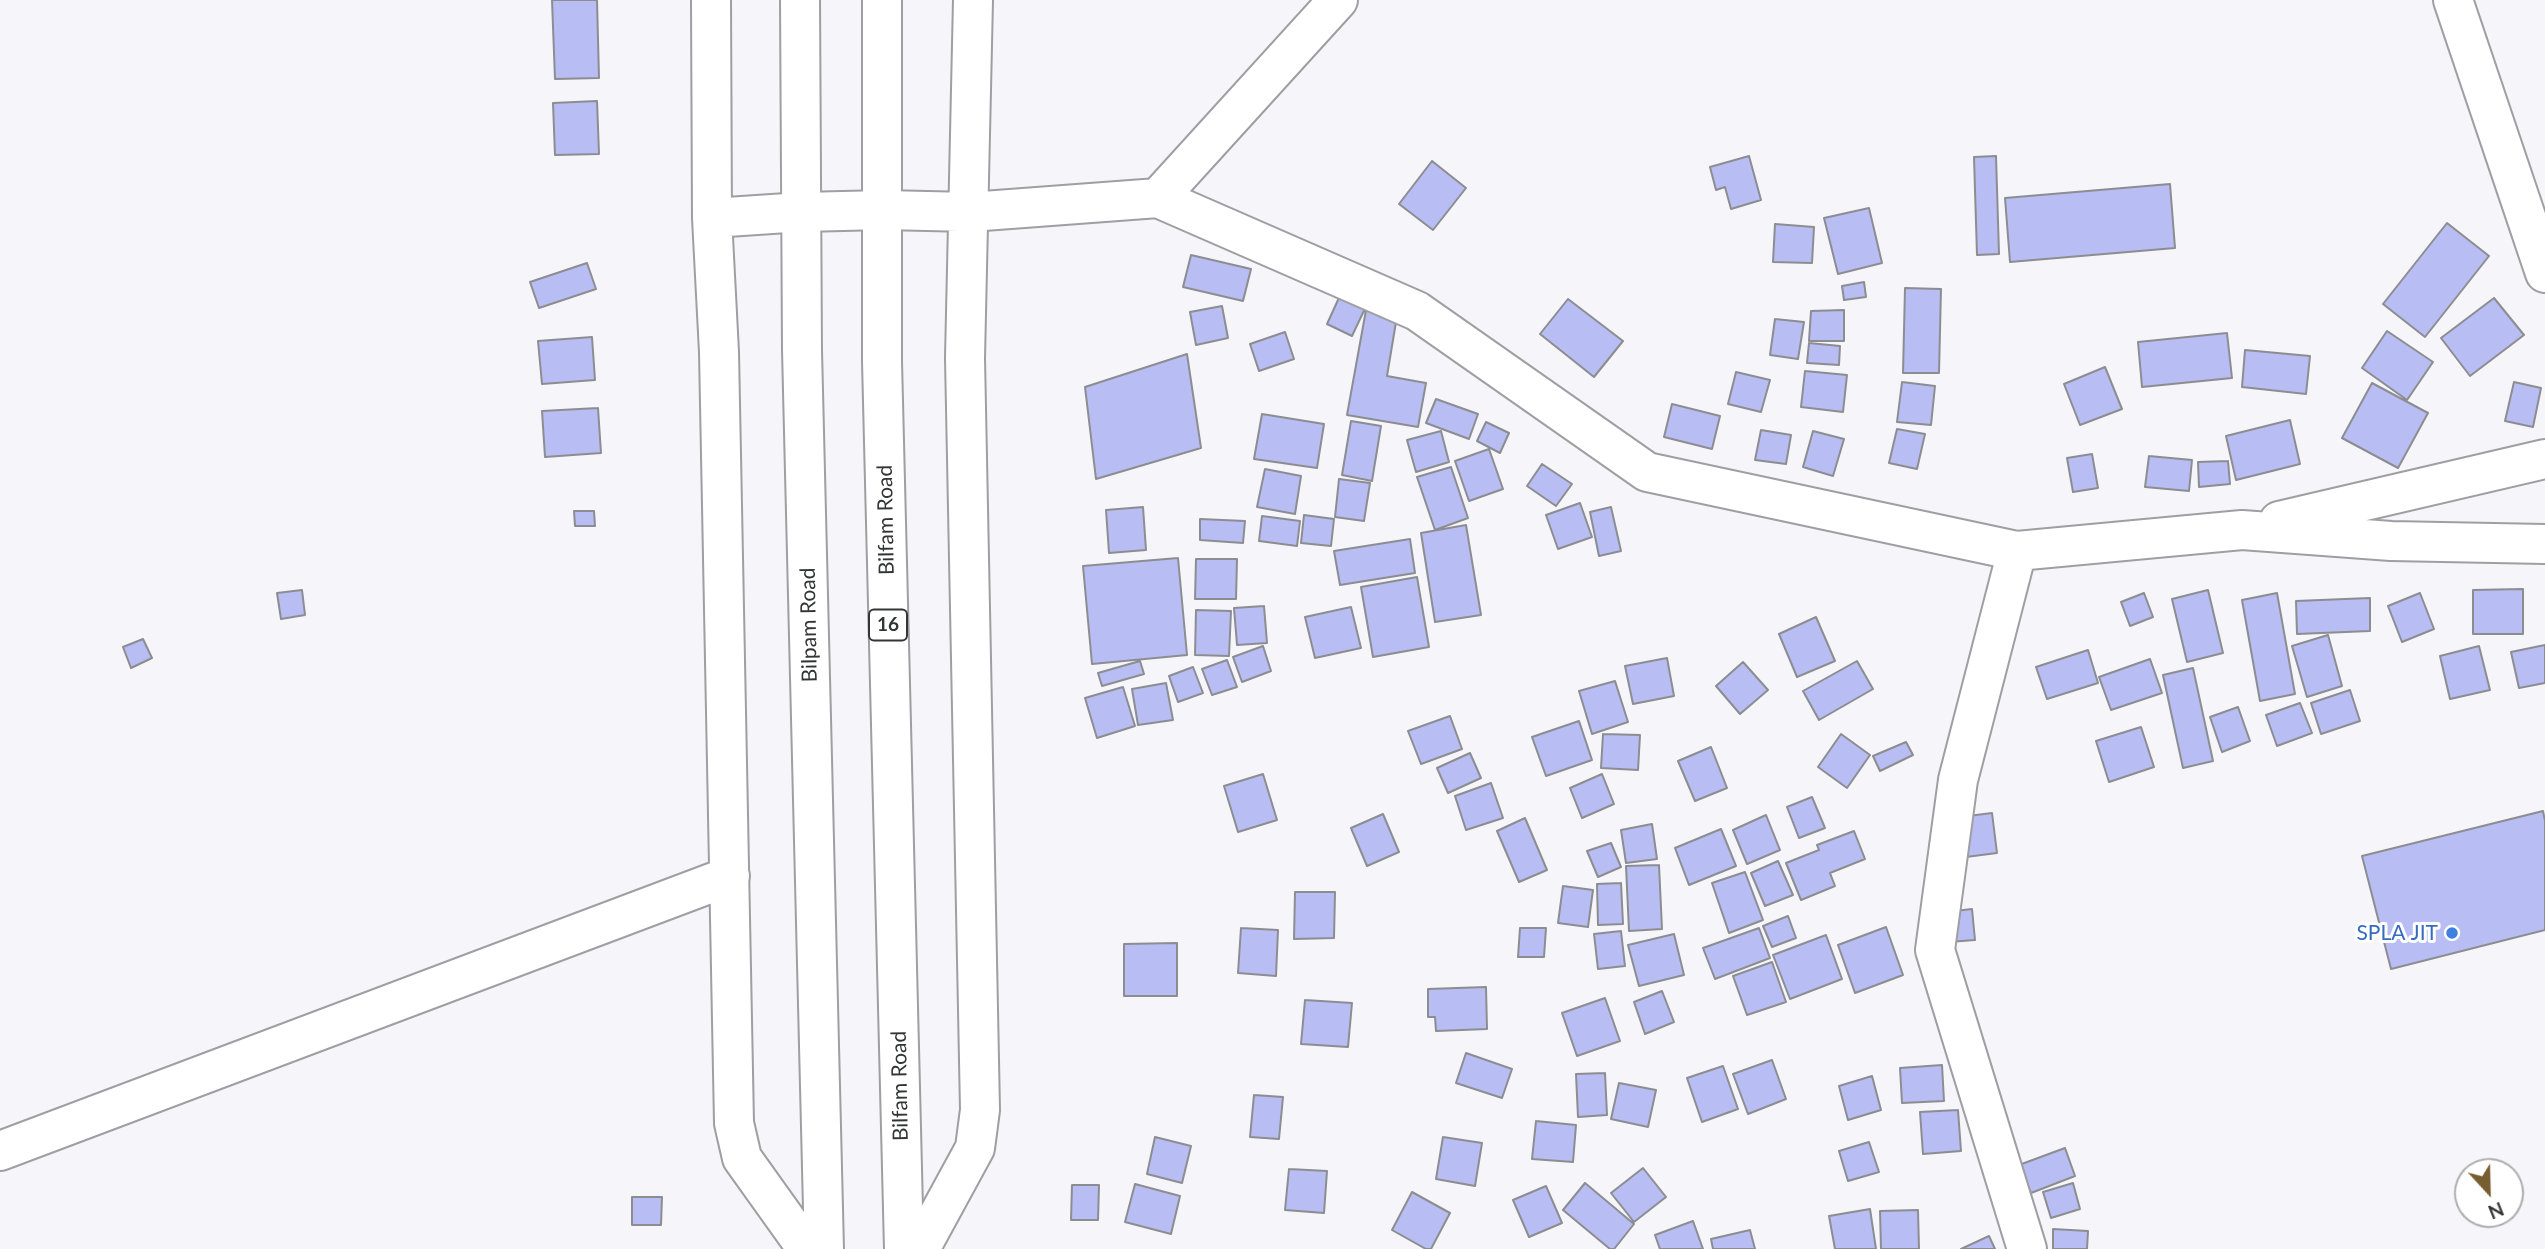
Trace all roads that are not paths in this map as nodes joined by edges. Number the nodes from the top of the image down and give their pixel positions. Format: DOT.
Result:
graph roads {
  1 [pos="711,0"];
  2 [pos="800,0"];
  3 [pos="882,0"];
  4 [pos="973,0"];
  5 [pos="1338,0"];
  6 [pos="2453,0"];
  7 [pos="1158,198"];
  8 [pos="884,210"];
  9 [pos="802,212"];
  10 [pos="970,212"];
  11 [pos="712,218"];
  12 [pos="2545,273"];
  13 [pos="2545,459"];
  14 [pos="2242,530"];
  15 [pos="2545,544"];
  16 [pos="2017,551"];
  17 [pos="730,876"];
  18 [pos="0,1151"];
  19 [pos="807,1249"];
  20 [pos="824,1249"];
  21 [pos="904,1249"];
  22 [pos="920,1249"];
  23 [pos="2027,1249"];
  1 -- 11 [label="street"];
  2 -- 9 [label="street, Bilpam Road"];
  3 -- 8 [label="street, Bilfam Road / 16"];
  4 -- 10 [label="street"];
  5 -- 7 [label="street"];
  6 -- 12 [label="street"];
  7 -- 10 [label="street"];
  7 -- 16 [label="street"];
  8 -- 9 [label="street"];
  8 -- 10 [label="street"];
  8 -- 21 [label="street, Bilfam Road / 16"];
  9 -- 11 [label="street"];
  9 -- 20 [label="street, Bilpam Road"];
  10 -- 22 [label="street"];
  11 -- 17 [label="street"];
  13 -- 14 [label="street"];
  14 -- 15 [label="street"];
  14 -- 16 [label="street"];
  16 -- 23 [label="street"];
  17 -- 18 [label="street"];
  17 -- 19 [label="street"];
}
